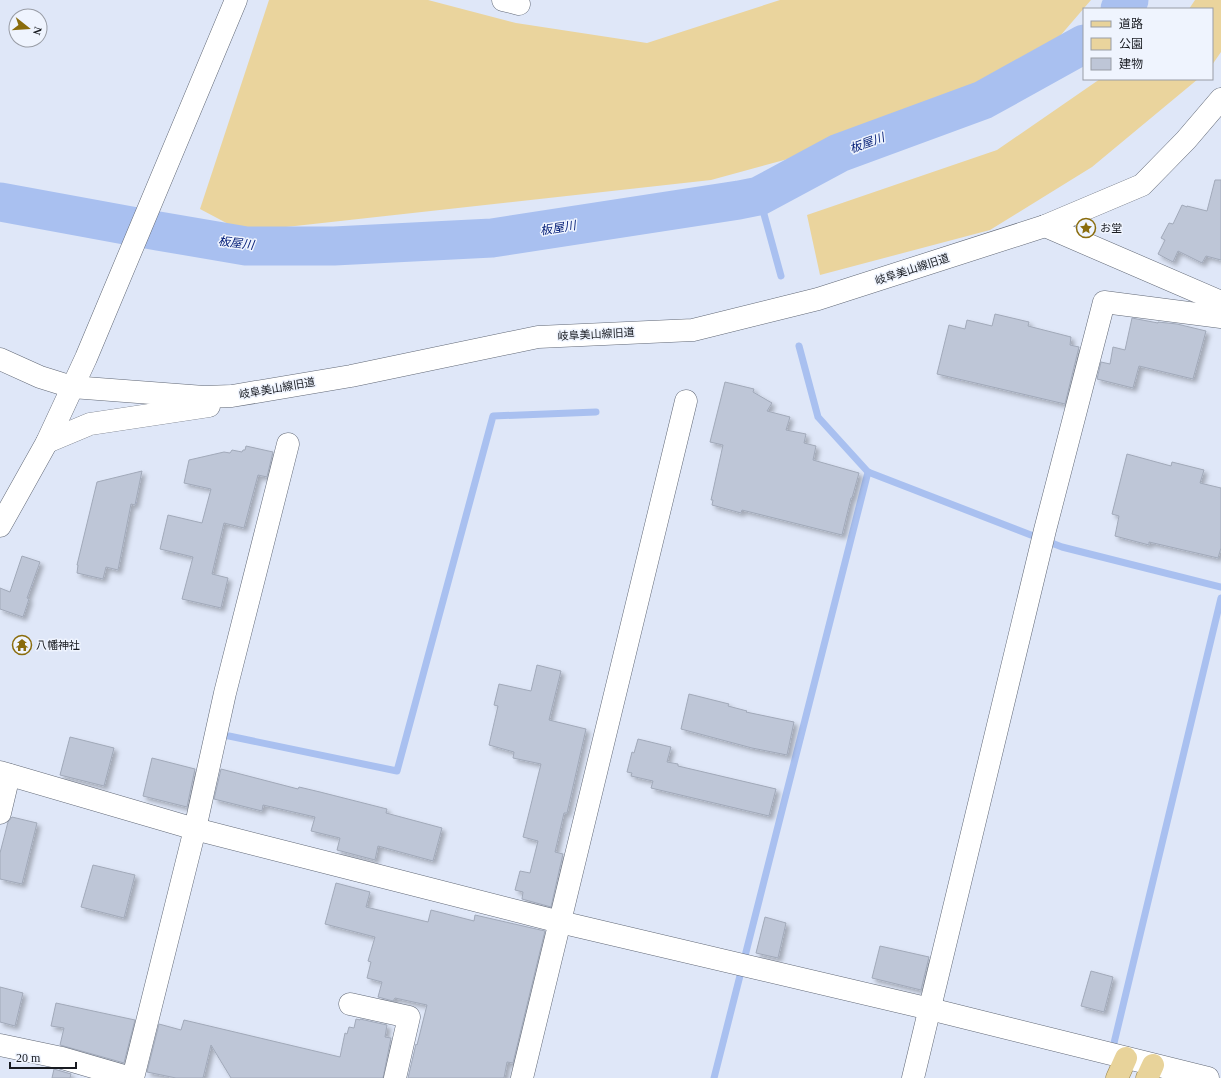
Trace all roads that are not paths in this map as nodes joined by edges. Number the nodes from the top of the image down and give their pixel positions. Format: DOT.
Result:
graph roads {
  1 [pos="236,0"];
  2 [pos="1221,99"];
  3 [pos="1045,226"];
  4 [pos="1221,302"];
  5 [pos="1221,317"];
  6 [pos="0,359"];
  7 [pos="72,387"];
  8 [pos="232,396"];
  9 [pos="686,401"];
  10 [pos="47,442"];
  11 [pos="288,444"];
  12 [pos="0,526"];
  13 [pos="5,773"];
  14 [pos="0,813"];
  15 [pos="195,829"];
  16 [pos="560,922"];
  17 [pos="350,1004"];
  18 [pos="930,1009"];
  19 [pos="0,1045"];
  20 [pos="1126,1058"];
  21 [pos="1150,1072"];
  22 [pos="132,1078"];
  23 [pos="395,1078"];
  24 [pos="522,1078"];
  25 [pos="913,1078"];
  26 [pos="1117,1078"];
  27 [pos="1208,1078"];
  1 -- 7 [label="street"];
  2 -- 3 [label="street, 岐阜美山線旧道"];
  3 -- 4 [label="street"];
  3 -- 8 [label="street, 岐阜美山線旧道"];
  5 -- 18 [label="street"];
  6 -- 7 [label="street, 岐阜美山線旧道"];
  7 -- 8 [label="street, 岐阜美山線旧道"];
  7 -- 10 [label="street"];
  8 -- 10 [label="street"];
  9 -- 16 [label="street"];
  10 -- 12 [label="street"];
  11 -- 15 [label="street"];
  13 -- 14 [label="street"];
  13 -- 15 [label="street"];
  15 -- 16 [label="street"];
  15 -- 22 [label="street"];
  16 -- 18 [label="street"];
  16 -- 24 [label="street"];
  17 -- 23 [label="street"];
  18 -- 20 [label="street"];
  18 -- 25 [label="street"];
  19 -- 22 [label="street"];
  20 -- 21 [label="street"];
  20 -- 26 [label="main road"];
  21 -- 27 [label="street"];
}
